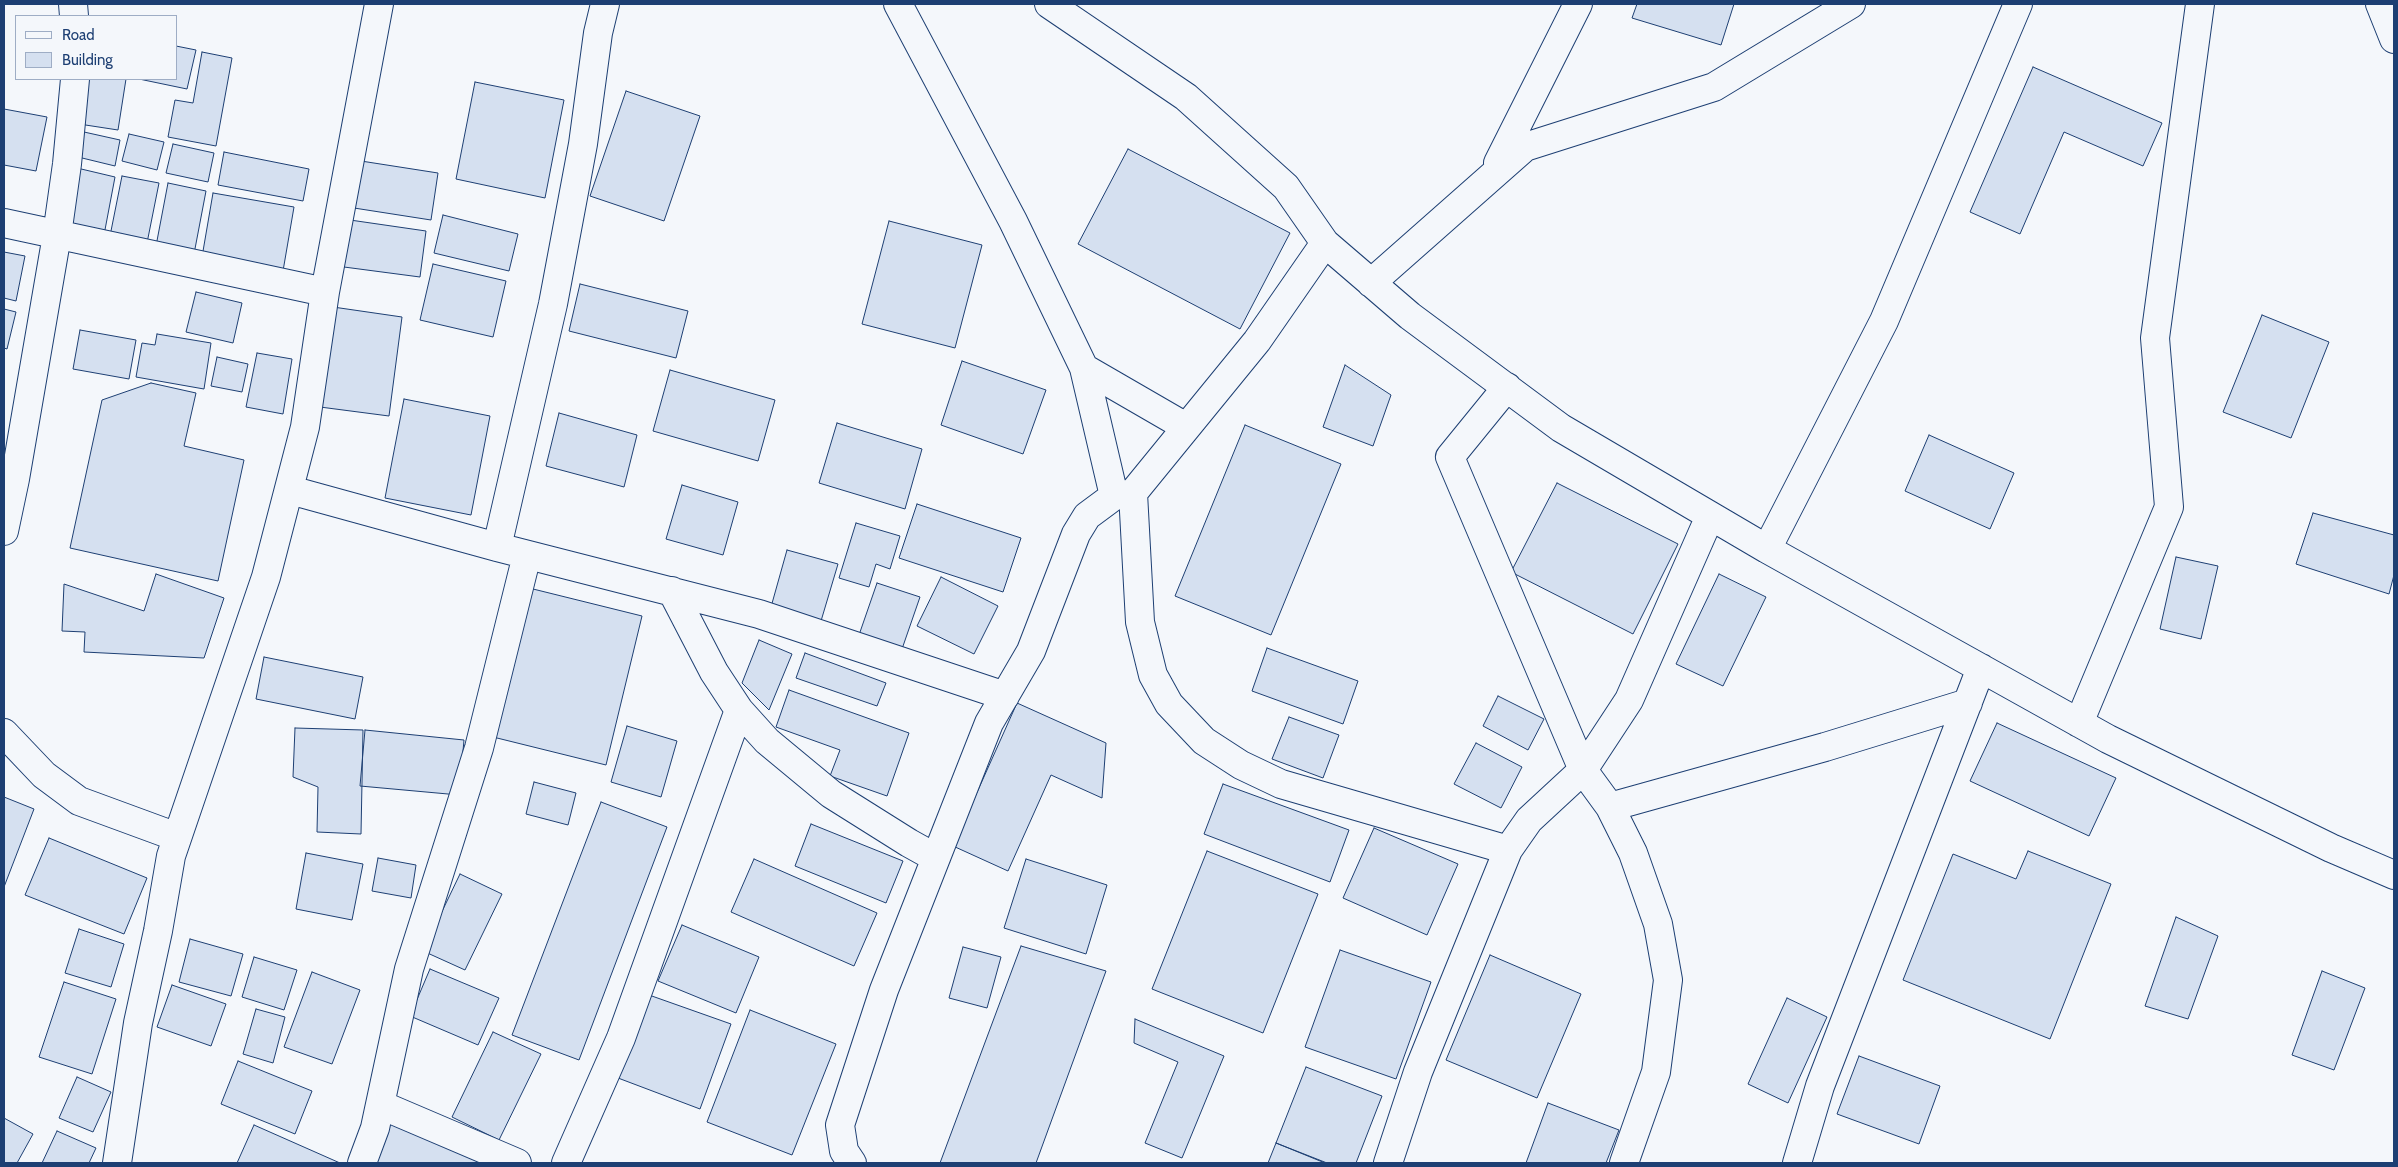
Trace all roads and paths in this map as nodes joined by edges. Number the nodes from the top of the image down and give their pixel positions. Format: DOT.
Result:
graph roads {
  1 [pos="379,4"];
  2 [pos="605,4"];
  3 [pos="898,4"];
  4 [pos="1049,4"];
  5 [pos="1578,4"];
  6 [pos="1851,4"];
  7 [pos="2018,4"];
  8 [pos="2200,4"];
  9 [pos="2380,4"];
  10 [pos="2394,40"];
  11 [pos="75,80"];
  12 [pos="1491,176"];
  13 [pos="4,223"];
  14 [pos="57,235"];
  15 [pos="1325,243"];
  16 [pos="1371,283"];
  17 [pos="325,292"];
  18 [pos="1084,368"];
  19 [pos="1507,388"];
  20 [pos="1186,427"];
  21 [pos="12,448"];
  22 [pos="290,490"];
  23 [pos="1124,495"];
  24 [pos="1710,516"];
  25 [pos="4,531"];
  26 [pos="497,547"];
  27 [pos="1767,549"];
  28 [pos="528,554"];
  29 [pos="672,591"];
  30 [pos="1981,668"];
  31 [pos="1005,696"];
  32 [pos="1968,703"];
  33 [pos="739,710"];
  34 [pos="2079,723"];
  35 [pos="4,733"];
  36 [pos="1583,770"];
  37 [pos="1610,807"];
  38 [pos="177,837"];
  39 [pos="1508,850"];
  40 [pos="936,858"];
  41 [pos="2394,875"];
  42 [pos="380,1105"];
  43 [pos="117,1163"];
  44 [pos="362,1163"];
  45 [pos="517,1163"];
  46 [pos="566,1163"];
  47 [pos="852,1163"];
  48 [pos="1388,1163"];
  49 [pos="1624,1163"];
  50 [pos="1797,1163"];
  1 -- 17 [label="street"];
  2 -- 26 [label="street"];
  3 -- 18 [label="street"];
  4 -- 15 [label="street"];
  5 -- 12 [label="street"];
  6 -- 12 [label="street"];
  7 -- 27 [label="street"];
  8 -- 34 [label="street"];
  9 -- 10 [label="street"];
  11 -- 14 [label="street"];
  12 -- 16 [label="street"];
  13 -- 14 [label="street"];
  14 -- 17 [label="street"];
  14 -- 21 [label="street"];
  15 -- 16 [label="street"];
  15 -- 20 [label="street"];
  16 -- 19 [label="street"];
  17 -- 22 [label="street"];
  18 -- 20 [label="street"];
  18 -- 23 [label="street"];
  19 -- 24 [label="street"];
  19 -- 36 [label="street"];
  20 -- 23 [label="street"];
  21 -- 25 [label="street"];
  22 -- 26 [label="street"];
  22 -- 38 [label="street"];
  23 -- 31 [label="street"];
  23 -- 39 [label="street"];
  24 -- 27 [label="street"];
  24 -- 36 [label="street"];
  26 -- 28 [label="street"];
  27 -- 30 [label="street"];
  28 -- 29 [label="street"];
  28 -- 42 [label="street"];
  29 -- 31 [label="street"];
  29 -- 33 [label="street"];
  30 -- 32 [label="street"];
  30 -- 34 [label="street"];
  31 -- 40 [label="street"];
  32 -- 37 [label="street"];
  32 -- 50 [label="street"];
  33 -- 40 [label="street"];
  33 -- 46 [label="street"];
  34 -- 41 [label="street"];
  35 -- 38 [label="street"];
  36 -- 37 [label="street"];
  36 -- 39 [label="street"];
  37 -- 49 [label="street"];
  38 -- 43 [label="street"];
  39 -- 48 [label="street"];
  40 -- 47 [label="street"];
  42 -- 44 [label="street"];
  42 -- 45 [label="street"];
}
